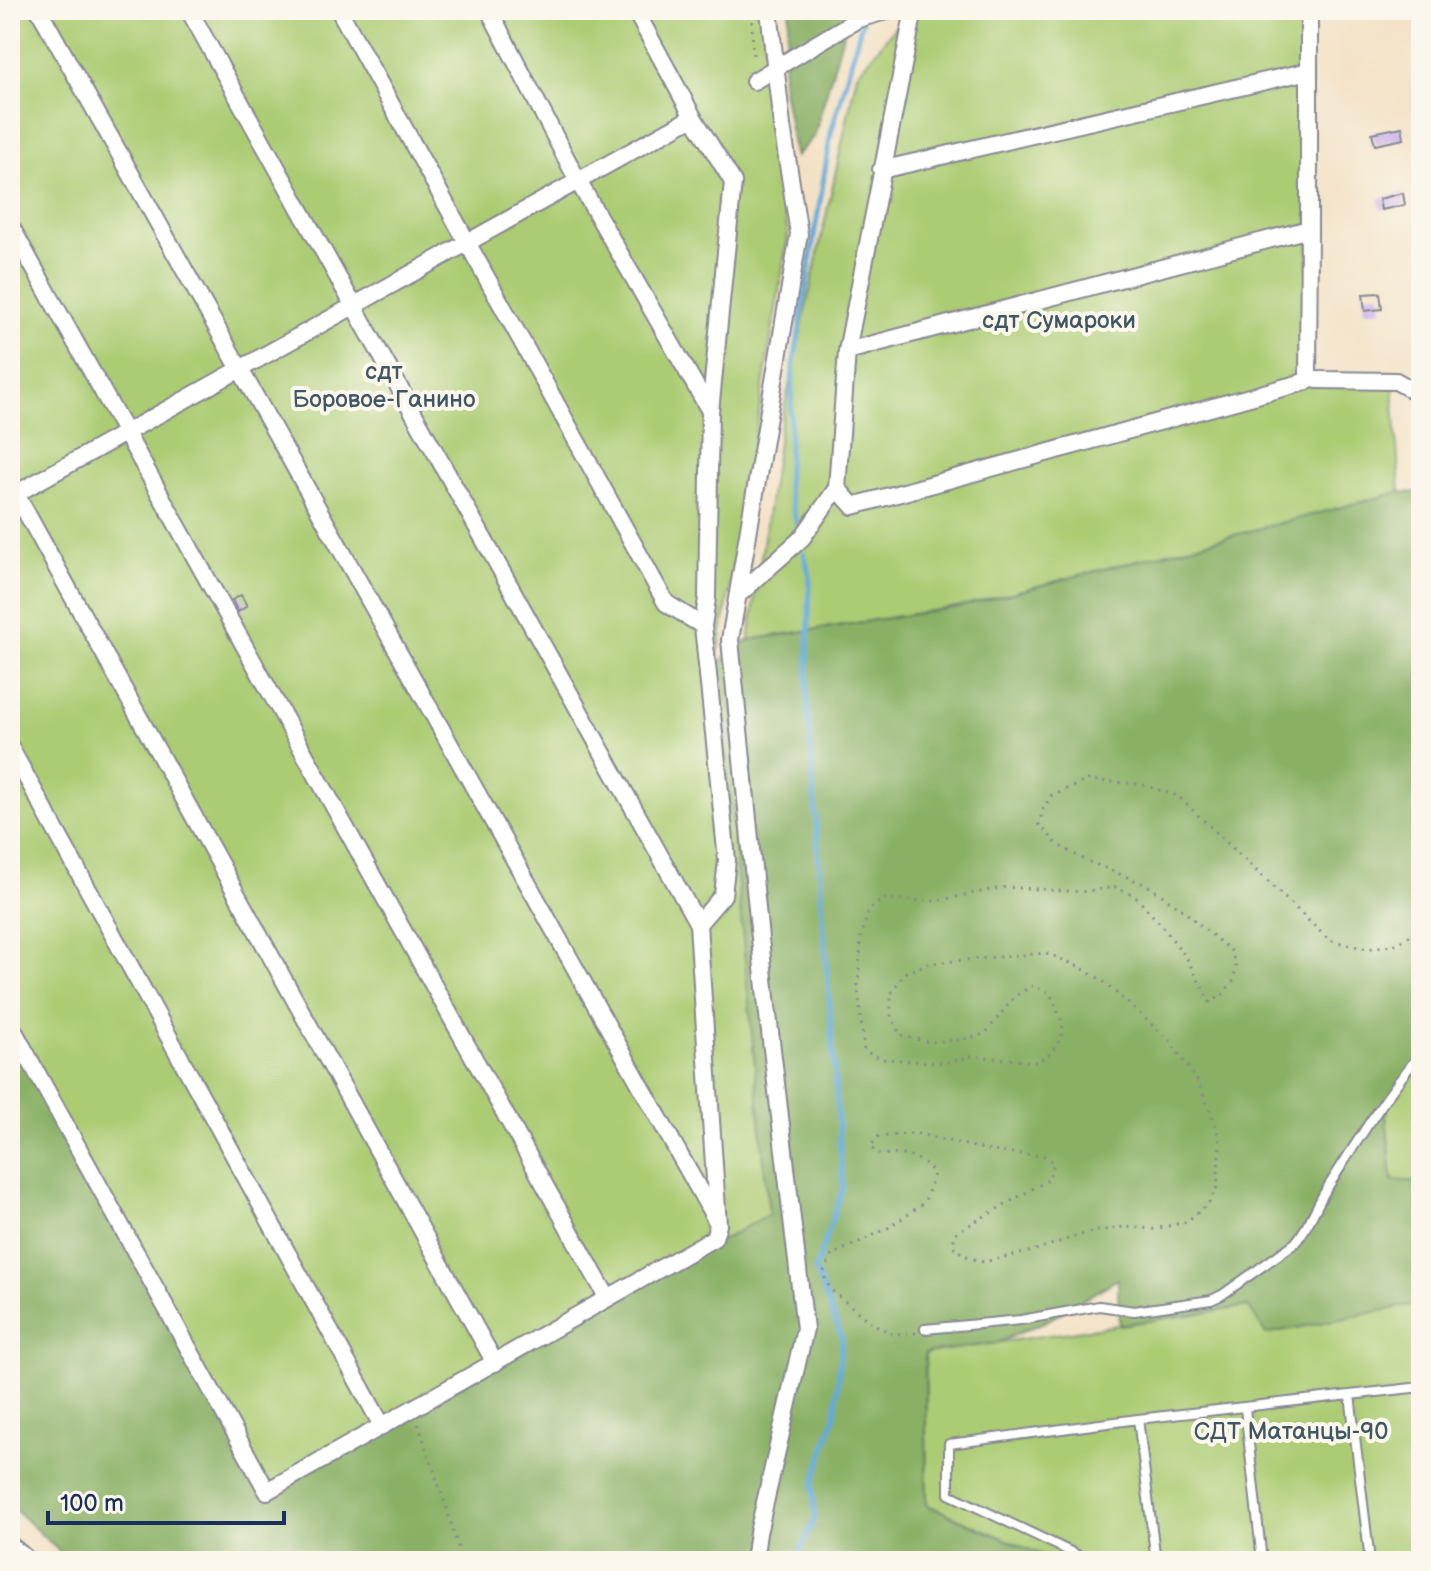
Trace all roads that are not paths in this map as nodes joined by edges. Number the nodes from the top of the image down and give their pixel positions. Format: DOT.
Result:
graph roads {
  1 [pos="39,10"];
  2 [pos="189,10"];
  3 [pos="339,10"];
  4 [pos="489,10"];
  5 [pos="635,10"];
  6 [pos="769,10"];
  7 [pos="889,10"];
  8 [pos="914,10"];
  9 [pos="1309,10"];
  10 [pos="775,68"];
  11 [pos="1309,71"];
  12 [pos="754,81"];
  13 [pos="693,117"];
  14 [pos="881,170"];
  15 [pos="578,181"];
  16 [pos="10,225"];
  17 [pos="1309,229"];
  18 [pos="466,243"];
  19 [pos="352,307"];
  20 [pos="847,351"];
  21 [pos="239,369"];
  22 [pos="1317,380"];
  23 [pos="1421,388"];
  24 [pos="1421,395"];
  25 [pos="710,412"];
  26 [pos="126,432"];
  27 [pos="837,488"];
  28 [pos="12,491"];
  29 [pos="738,595"];
  30 [pos="703,626"];
  31 [pos="10,747"];
  32 [pos="698,924"];
  33 [pos="10,1024"];
  34 [pos="1421,1053"];
  35 [pos="718,1225"];
  36 [pos="607,1297"];
  37 [pos="925,1329"];
  38 [pos="495,1363"];
  39 [pos="1421,1387"];
  40 [pos="1350,1395"];
  41 [pos="1245,1408"];
  42 [pos="1138,1419"];
  43 [pos="381,1424"];
  44 [pos="10,1545"];
  45 [pos="29,1561"];
  46 [pos="754,1561"];
  47 [pos="1090,1561"];
  48 [pos="1156,1561"];
  49 [pos="1262,1561"];
  50 [pos="1370,1561"];
  1 -- 21 [label="street"];
  2 -- 19 [label="street"];
  3 -- 18 [label="street"];
  4 -- 15 [label="street"];
  5 -- 13 [label="street"];
  6 -- 10 [label="street"];
  7 -- 10 [label="street"];
  8 -- 14 [label="street"];
  9 -- 11 [label="street"];
  10 -- 12 [label="street"];
  10 -- 29 [label="street"];
  11 -- 14 [label="street"];
  11 -- 17 [label="street"];
  13 -- 15 [label="street"];
  13 -- 25 [label="street"];
  14 -- 20 [label="street"];
  15 -- 18 [label="street"];
  15 -- 25 [label="street"];
  16 -- 26 [label="street"];
  17 -- 20 [label="street"];
  17 -- 27 [label="street"];
  18 -- 19 [label="street"];
  18 -- 30 [label="street"];
  19 -- 21 [label="street"];
  19 -- 32 [label="street"];
  20 -- 27 [label="street"];
  21 -- 26 [label="street"];
  21 -- 35 [label="street"];
  22 -- 24 [label="street"];
  23 -- 24 [label="street"];
  25 -- 30 [label="street"];
  26 -- 28 [label="street"];
  26 -- 36 [label="street"];
  27 -- 29 [label="street"];
  28 -- 38 [label="street"];
  29 -- 46 [label="street"];
  30 -- 32 [label="street"];
  31 -- 43 [label="street"];
  32 -- 35 [label="street"];
  33 -- 43 [label="street"];
  34 -- 37 [label="lane"];
  35 -- 36 [label="street"];
  36 -- 38 [label="street"];
  38 -- 43 [label="street"];
  39 -- 40 [label="lane"];
  40 -- 41 [label="lane"];
  40 -- 50 [label="lane"];
  41 -- 42 [label="lane"];
  41 -- 49 [label="lane"];
  42 -- 47 [label="lane"];
  42 -- 48 [label="lane"];
  44 -- 45 [label="street"];
}
